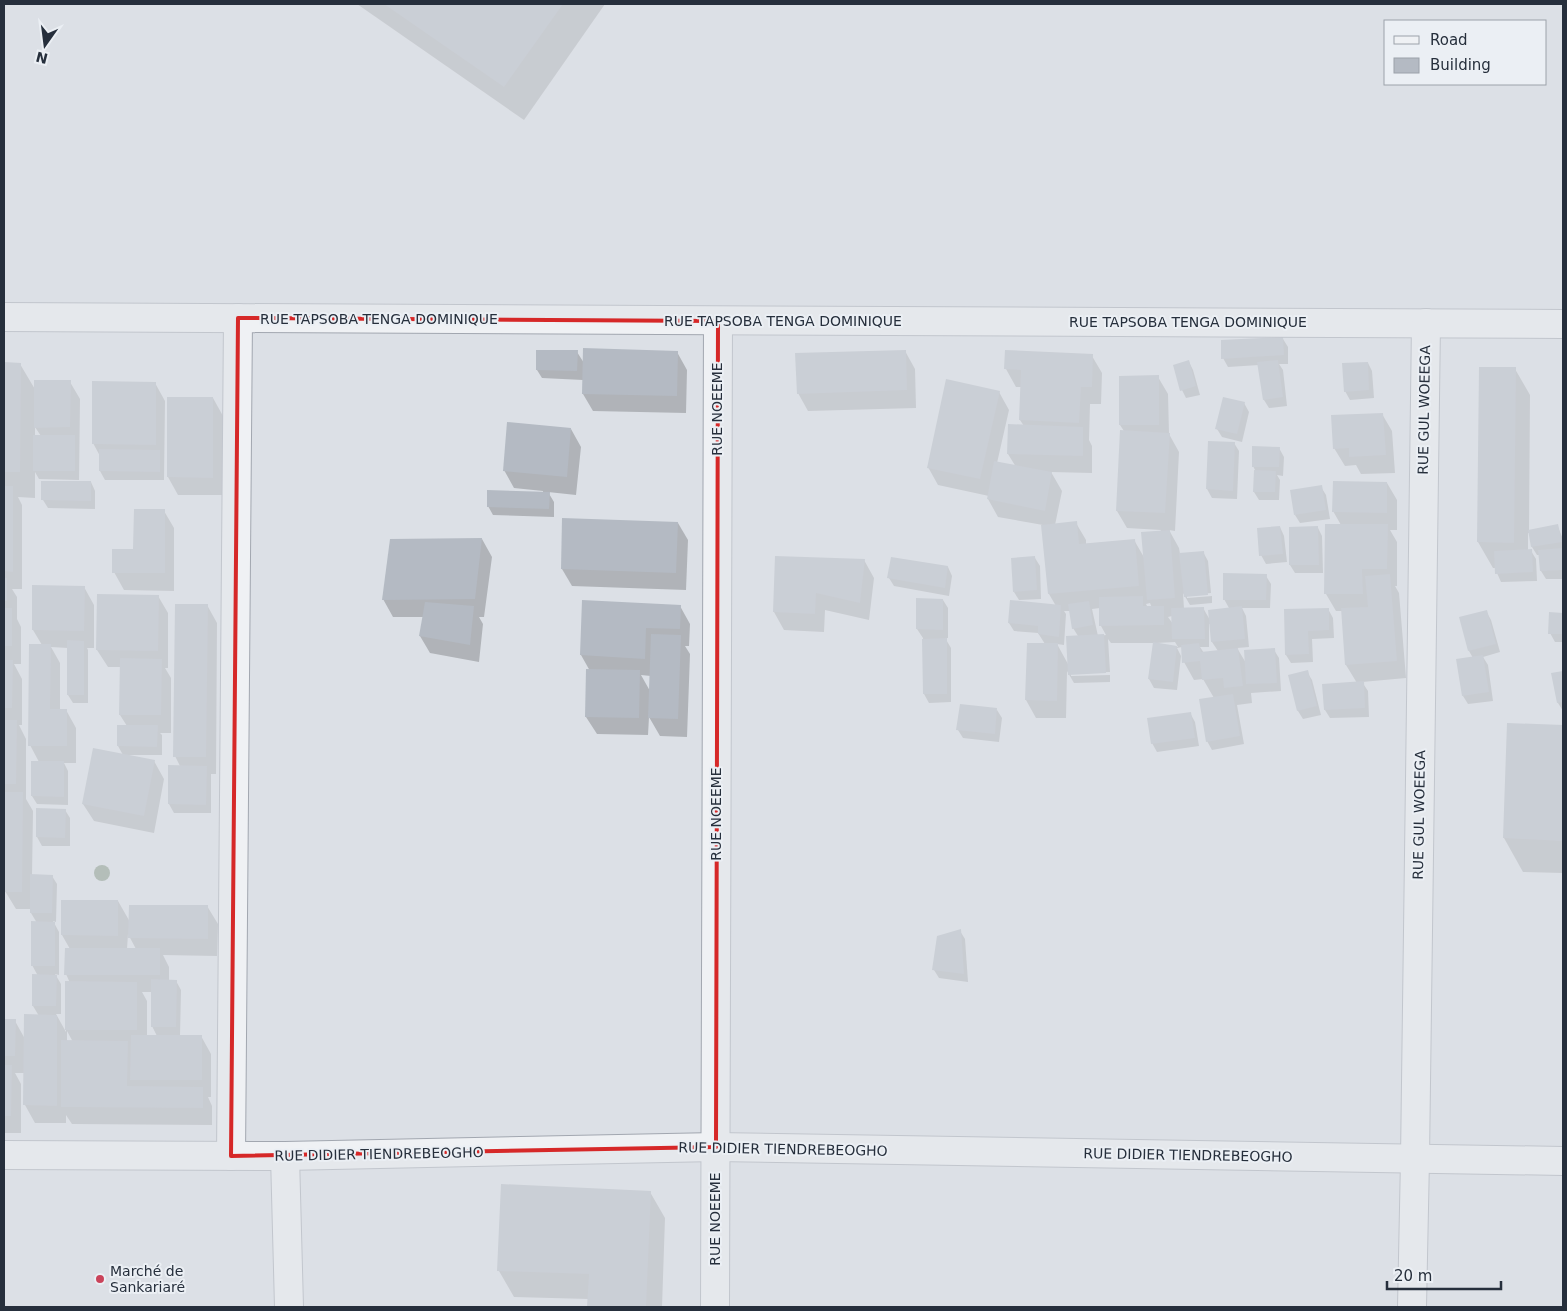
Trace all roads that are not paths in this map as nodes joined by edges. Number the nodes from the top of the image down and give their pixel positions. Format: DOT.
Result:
graph roads {
  1 [pos="4,317"];
  2 [pos="238,318"];
  3 [pos="718,321"];
  4 [pos="1426,323"];
  5 [pos="1563,324"];
  6 [pos="716,1147"];
  7 [pos="4,1155"];
  8 [pos="231,1156"];
  9 [pos="285,1156"];
  10 [pos="1415,1159"];
  11 [pos="1563,1161"];
  12 [pos="289,1307"];
  13 [pos="715,1307"];
  14 [pos="1412,1307"];
  1 -- 2 [label="street, RUE TAPSOBA TENGA DOMINIQUE"];
  2 -- 3 [label="street, RUE TAPSOBA TENGA DOMINIQUE"];
  2 -- 8 [label="street"];
  3 -- 4 [label="street, RUE TAPSOBA TENGA DOMINIQUE"];
  3 -- 6 [label="street, RUE NOEEME"];
  4 -- 5 [label="street, RUE TAPSOBA TENGA DOMINIQUE"];
  4 -- 10 [label="street, RUE GUL WOEEGA"];
  6 -- 9 [label="street, RUE DIDIER TIENDREBEOGHO"];
  6 -- 10 [label="street, RUE DIDIER TIENDREBEOGHO"];
  6 -- 13 [label="street, RUE NOEEME"];
  7 -- 8 [label="street, RUE DIDIER TIENDREBEOGHO"];
  8 -- 9 [label="street, RUE DIDIER TIENDREBEOGHO"];
  9 -- 12 [label="street"];
  10 -- 11 [label="street, RUE DIDIER TIENDREBEOGHO"];
  10 -- 14 [label="street, RUE GUL WOEEGA"];
}
